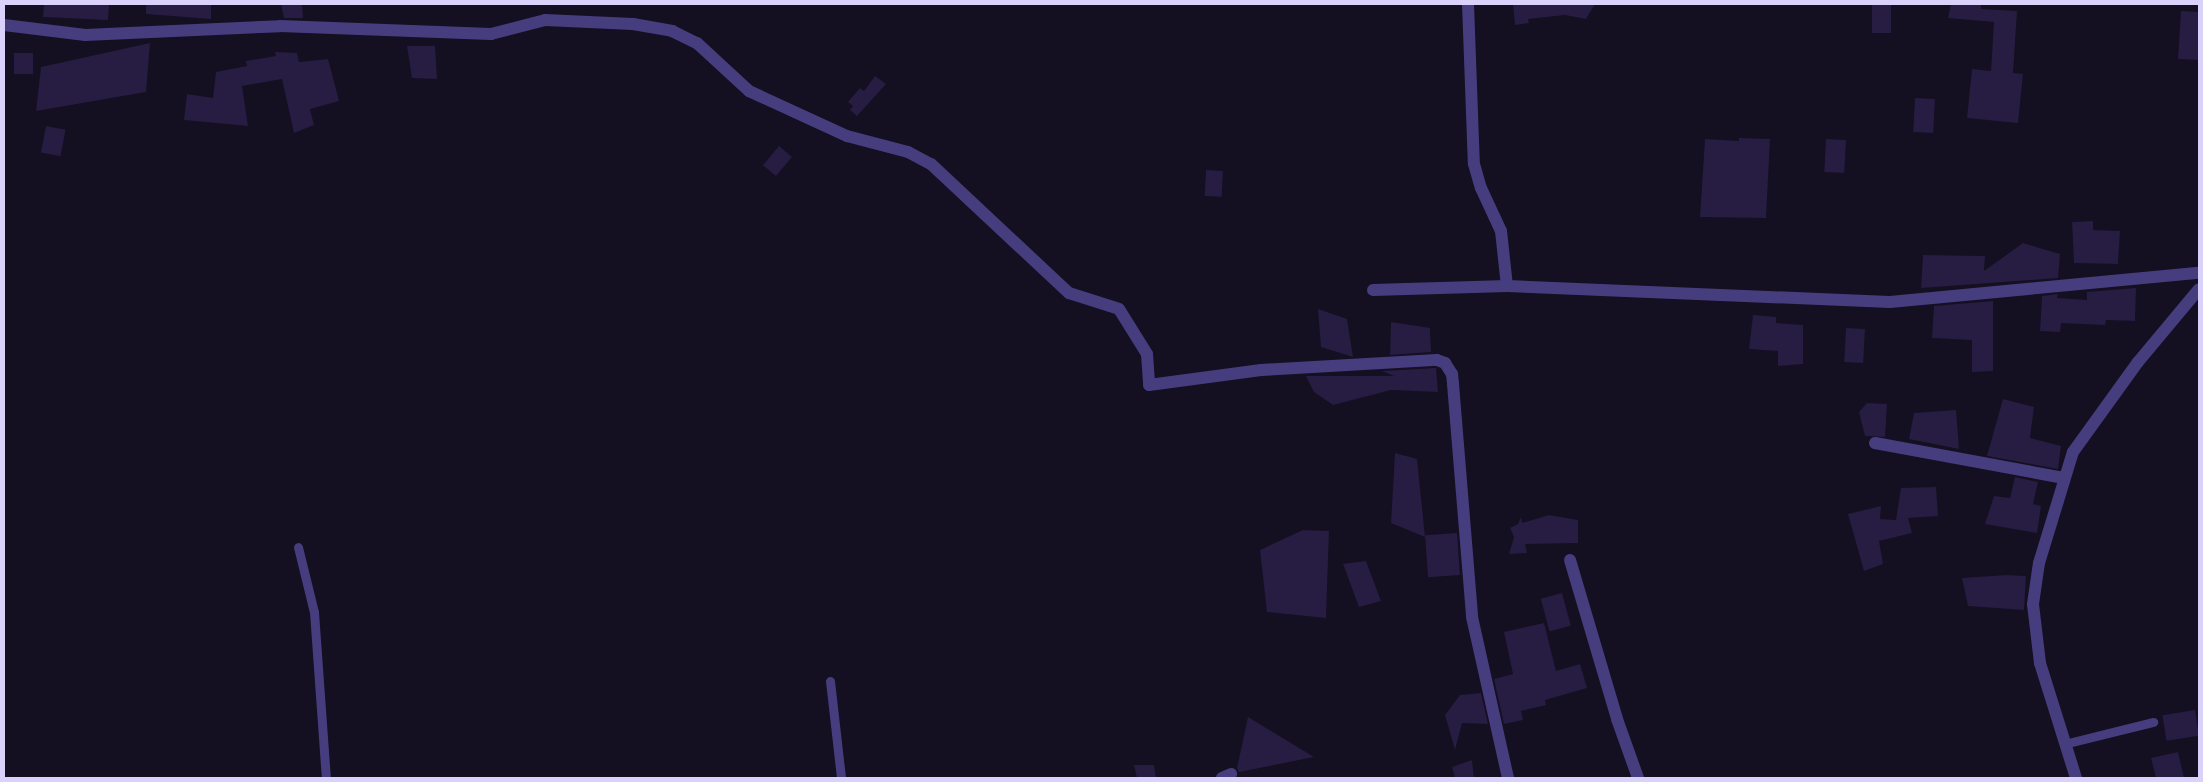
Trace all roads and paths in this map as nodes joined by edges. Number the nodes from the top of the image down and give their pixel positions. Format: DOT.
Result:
graph roads {
  1 [pos="1468,4"];
  2 [pos="4,25"];
  3 [pos="2199,273"];
  4 [pos="1507,286"];
  5 [pos="2199,288"];
  6 [pos="1373,290"];
  7 [pos="1875,444"];
  8 [pos="2064,478"];
  9 [pos="298,546"];
  10 [pos="1570,560"];
  11 [pos="830,681"];
  12 [pos="2153,722"];
  13 [pos="2064,744"];
  14 [pos="326,778"];
  15 [pos="841,778"];
  16 [pos="1508,778"];
  17 [pos="1638,778"];
  18 [pos="2076,778"];
  1 -- 4 [label="street"];
  2 -- 16 [label="street"];
  3 -- 4 [label="street"];
  4 -- 6 [label="street"];
  5 -- 8 [label="street"];
  7 -- 8 [label="street"];
  8 -- 13 [label="street"];
  9 -- 14 [label="lane"];
  10 -- 17 [label="street"];
  11 -- 15 [label="lane"];
  12 -- 13 [label="lane"];
  13 -- 18 [label="street"];
}
